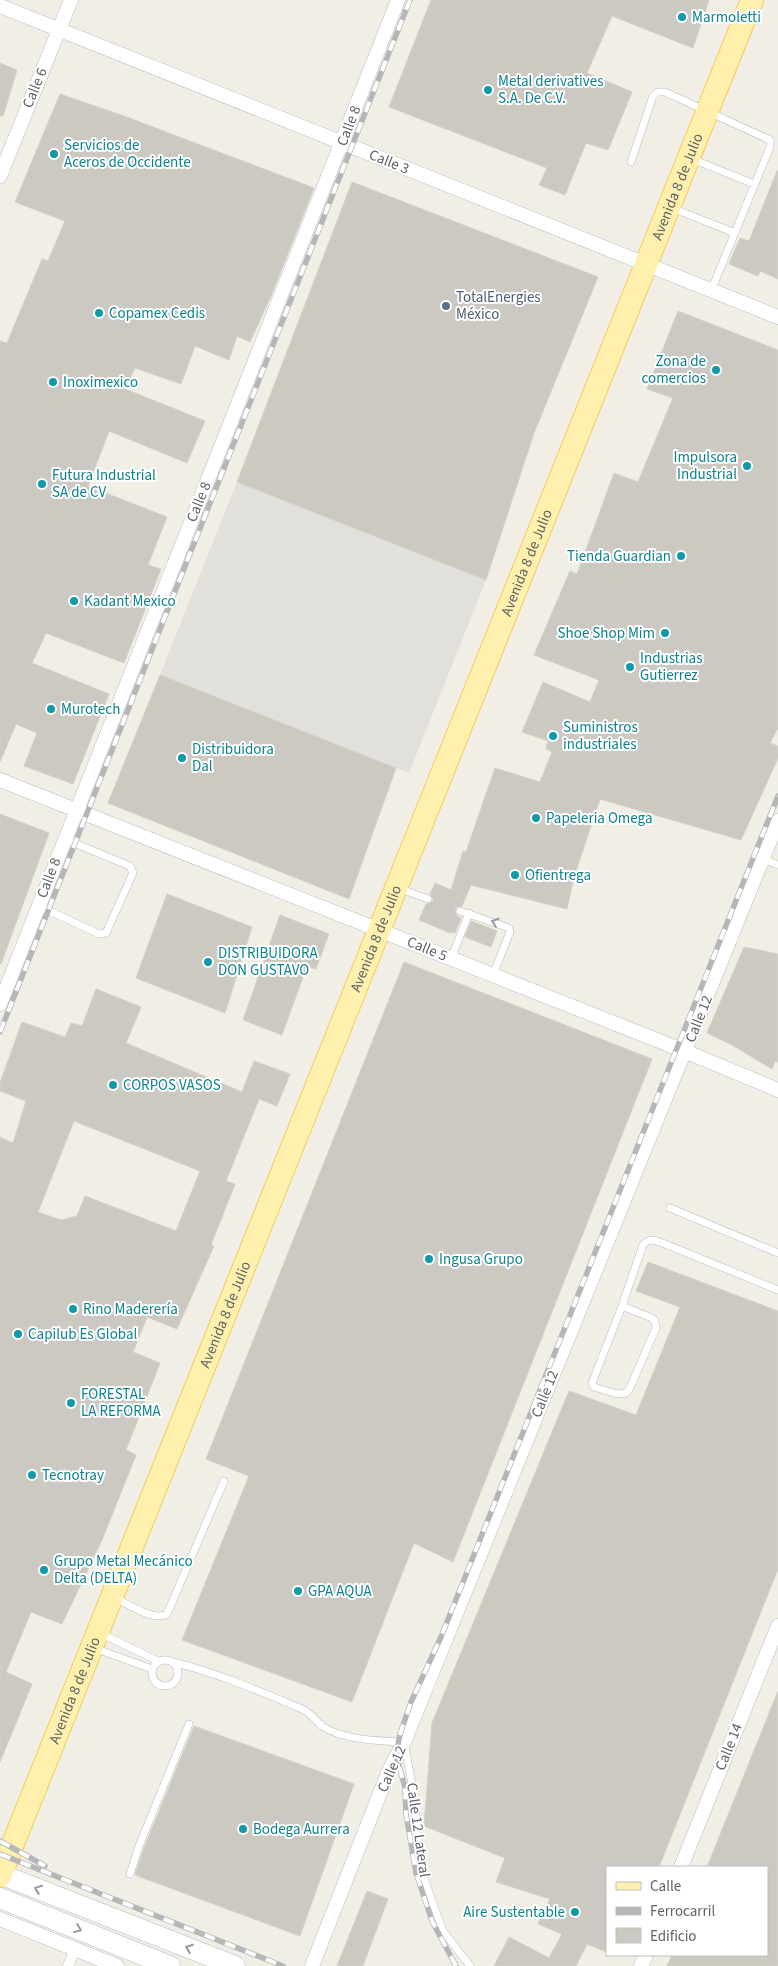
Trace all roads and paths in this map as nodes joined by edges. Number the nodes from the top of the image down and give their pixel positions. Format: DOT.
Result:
graph roads {
  1 [pos="71,0"];
  2 [pos="398,0"];
  3 [pos="752,0"];
  4 [pos="0,6"];
  5 [pos="59,30"];
  6 [pos="708,112"];
  7 [pos="342,144"];
  8 [pos="690,158"];
  9 [pos="630,162"];
  10 [pos="0,176"];
  11 [pos="754,184"];
  12 [pos="670,207"];
  13 [pos="735,233"];
  14 [pos="647,266"];
  15 [pos="711,291"];
  16 [pos="778,317"];
  17 [pos="0,780"];
  18 [pos="76,810"];
  19 [pos="778,821"];
  20 [pos="64,840"];
  21 [pos="763,859"];
  22 [pos="778,866"];
  23 [pos="396,887"];
  24 [pos="428,899"];
  25 [pos="39,906"];
  26 [pos="460,911"];
  27 [pos="469,913"];
  28 [pos="379,930"];
  29 [pos="452,959"];
  30 [pos="493,975"];
  31 [pos="0,1004"];
  32 [pos="685,1052"];
  33 [pos="778,1090"];
  34 [pos="670,1208"];
  35 [pos="778,1253"];
  36 [pos="778,1290"];
  37 [pos="622,1306"];
  38 [pos="224,1481"];
  39 [pos="112,1596"];
  40 [pos="778,1626"];
  41 [pos="94,1639"];
  42 [pos="158,1661"];
  43 [pos="173,1662"];
  44 [pos="152,1669"];
  45 [pos="189,1724"];
  46 [pos="404,1742"];
  47 [pos="681,1866"];
  48 [pos="130,1874"];
  49 [pos="0,1875"];
  50 [pos="0,1898"];
  51 [pos="0,1919"];
  52 [pos="75,1949"];
  53 [pos="68,1966"];
  54 [pos="117,1966"];
  55 [pos="170,1966"];
  56 [pos="235,1966"];
  57 [pos="312,1966"];
  58 [pos="470,1966"];
  1 -- 5 [label="street, Calle 6"];
  2 -- 7 [label="street, Calle 8"];
  3 -- 6 [label="main road, Avenida 8 de Julio"];
  4 -- 5 [label="street, Calle 3"];
  5 -- 7 [label="street, Calle 3"];
  5 -- 10 [label="street, Calle 6"];
  6 -- 8 [label="main road, Avenida 8 de Julio"];
  6 -- 9 [label="lane"];
  6 -- 11 [label="lane"];
  7 -- 14 [label="street, Calle 3"];
  7 -- 18 [label="street, Calle 8"];
  8 -- 11 [label="lane"];
  8 -- 12 [label="main road, Avenida 8 de Julio"];
  11 -- 13 [label="lane"];
  12 -- 13 [label="lane"];
  12 -- 14 [label="main road, Avenida 8 de Julio"];
  13 -- 15 [label="lane"];
  14 -- 15 [label="street, Calle 3"];
  14 -- 23 [label="main road, Avenida 8 de Julio"];
  15 -- 16 [label="street, Calle 3"];
  17 -- 18 [label="street, Calle 5"];
  18 -- 20 [label="street, Calle 8"];
  18 -- 28 [label="street, Calle 5"];
  19 -- 21 [label="street, Calle 12"];
  20 -- 25 [label="street, Calle 8"];
  20 -- 25 [label="lane"];
  21 -- 22 [label="lane"];
  21 -- 32 [label="street, Calle 12"];
  23 -- 24 [label="lane"];
  23 -- 28 [label="main road, Avenida 8 de Julio"];
  25 -- 31 [label="street, Calle 8"];
  26 -- 27 [label="lane"];
  27 -- 29 [label="lane"];
  30 -- 27 [label="lane, one-way"];
  28 -- 29 [label="street, Calle 5"];
  28 -- 39 [label="main road, Avenida 8 de Julio"];
  29 -- 30 [label="street, Calle 5"];
  30 -- 32 [label="street, Calle 5"];
  32 -- 33 [label="street, Calle 5"];
  32 -- 46 [label="street, Calle 12"];
  34 -- 35 [label="lane"];
  36 -- 37 [label="lane"];
  37 -- 37 [label="lane"];
  38 -- 39 [label="lane"];
  39 -- 41 [label="main road, Avenida 8 de Julio"];
  40 -- 47 [label="street, Calle 14"];
  41 -- 42 [label="lane"];
  41 -- 44 [label="lane"];
  41 -- 49 [label="main road, Avenida 8 de Julio"];
  42 -- 43 [label="lane"];
  42 -- 44 [label="lane"];
  43 -- 44 [label="lane"];
  43 -- 46 [label="lane"];
  45 -- 48 [label="lane"];
  46 -- 57 [label="street, Calle 12"];
  46 -- 58 [label="lane, Calle 12 Lateral"];
  56 -- 49 [label="main road, one-way"];
  50 -- 55 [label="main road, one-way"];
  51 -- 52 [label="street"];
  52 -- 53 [label="street"];
  52 -- 54 [label="street"];
}
